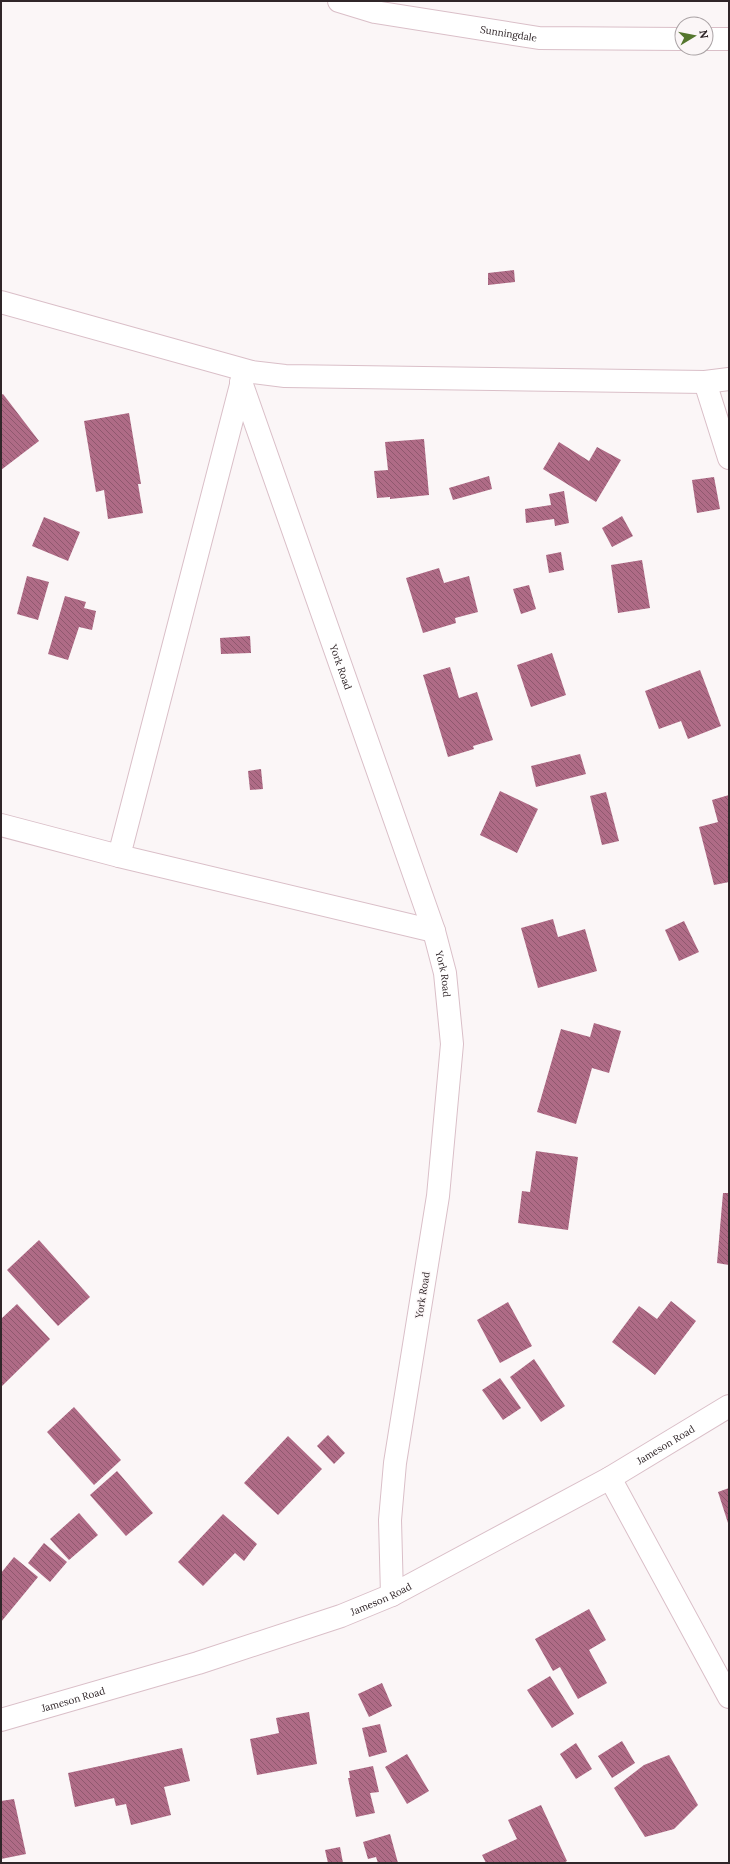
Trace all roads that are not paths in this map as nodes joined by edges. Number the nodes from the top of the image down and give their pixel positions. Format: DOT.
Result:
graph roads {
  1 [pos="339,1"];
  2 [pos="674,39"];
  3 [pos="714,39"];
  4 [pos="729,39"];
  5 [pos="1,302"];
  6 [pos="247,377"];
  7 [pos="729,379"];
  8 [pos="705,382"];
  9 [pos="729,458"];
  10 [pos="1,825"];
  11 [pos="120,856"];
  12 [pos="434,931"];
  13 [pos="729,1406"];
  14 [pos="610,1478"];
  15 [pos="392,1595"];
  16 [pos="729,1697"];
  17 [pos="1,1720"];
  1 -- 2 [label="street, Sunningdale"];
  3 -- 4 [label="street"];
  5 -- 6 [label="street"];
  6 -- 8 [label="street"];
  6 -- 11 [label="street"];
  6 -- 12 [label="street, York Road"];
  7 -- 8 [label="street"];
  8 -- 9 [label="street"];
  10 -- 11 [label="street"];
  11 -- 12 [label="street"];
  12 -- 15 [label="street, York Road"];
  13 -- 14 [label="street, Jameson Road"];
  14 -- 15 [label="street, Jameson Road"];
  14 -- 16 [label="street"];
  15 -- 17 [label="street, Jameson Road"];
}
